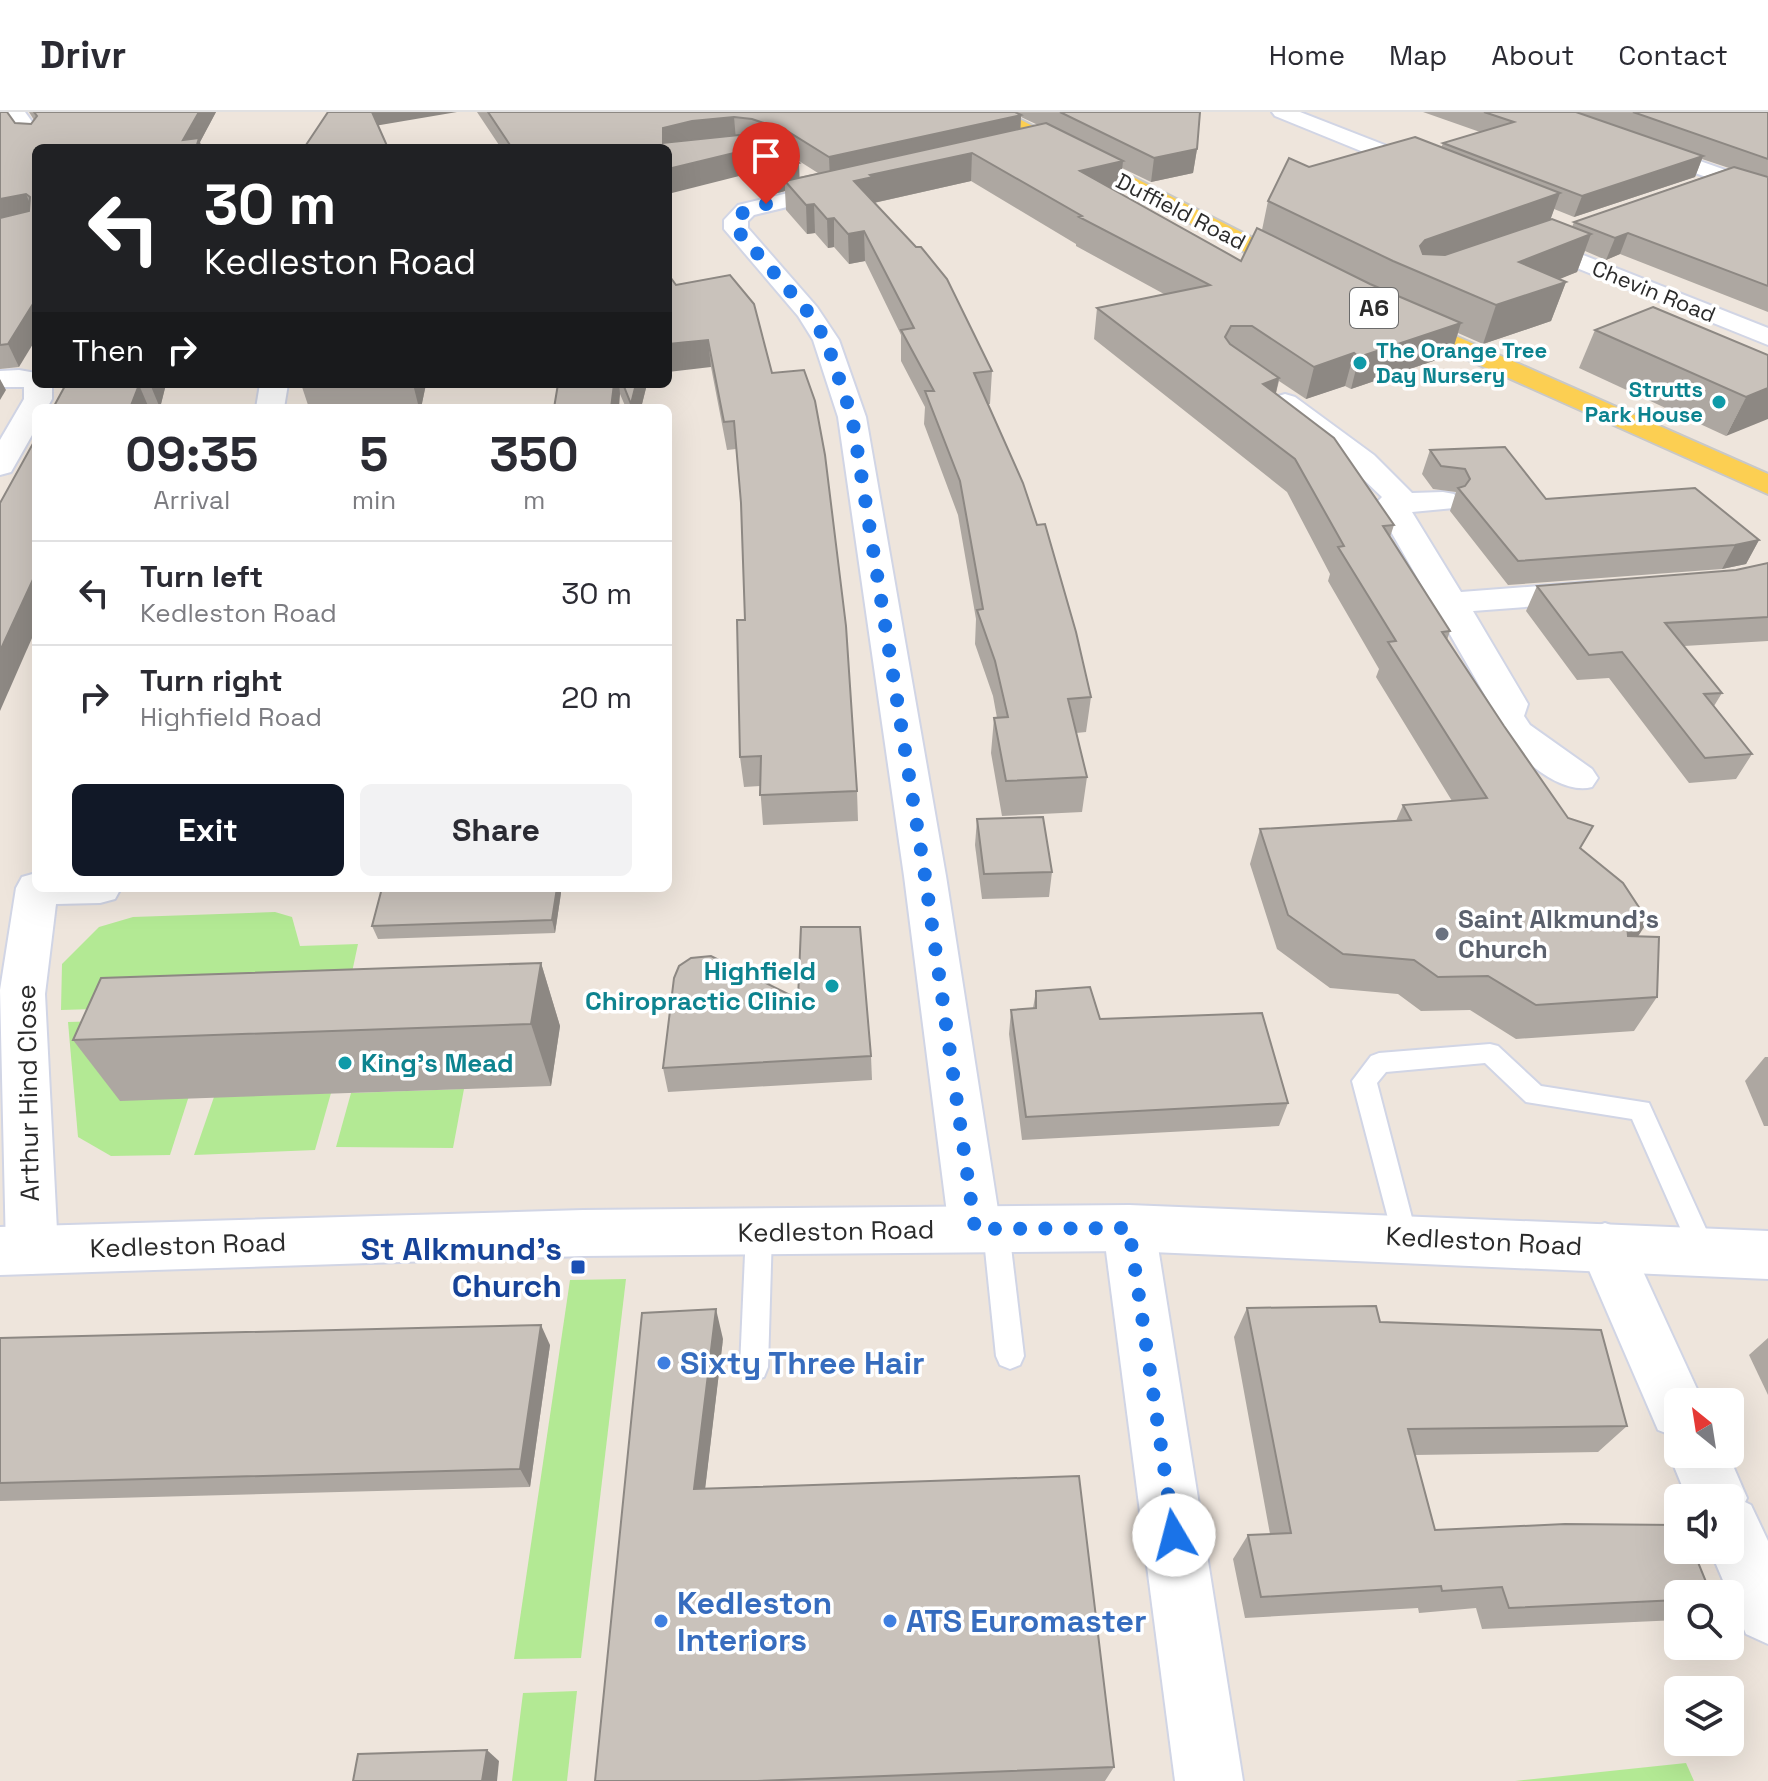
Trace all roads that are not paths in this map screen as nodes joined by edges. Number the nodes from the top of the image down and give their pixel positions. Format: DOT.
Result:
graph roads {
  1 [pos="15,112"];
  2 [pos="990,112"];
  3 [pos="1282,112"];
  4 [pos="1542,112"];
  5 [pos="1603,112"];
  6 [pos="1577,124"];
  7 [pos="33,137"];
  8 [pos="1044,142"];
  9 [pos="1005,150"];
  10 [pos="1442,176"];
  11 [pos="1725,177"];
  12 [pos="870,181"];
  13 [pos="1695,187"];
  14 [pos="1768,192"];
  15 [pos="1542,243"];
  16 [pos="1326,284"];
  17 [pos="1372,307"];
  18 [pos="1768,337"];
  19 [pos="0,379"];
  20 [pos="32,384"];
  21 [pos="1260,385"];
  22 [pos="36,388"];
  23 [pos="0,466"];
  24 [pos="1768,485"];
  25 [pos="1443,501"];
  26 [pos="1404,504"];
  27 [pos="1617,590"];
  28 [pos="1451,603"];
  29 [pos="1578,778"];
  30 [pos="36,892"];
  31 [pos="1129,1228"];
  32 [pos="986,1230"];
  33 [pos="759,1232"];
  34 [pos="1404,1237"];
  35 [pos="1605,1247"];
  36 [pos="16,1251"];
  37 [pos="1703,1251"];
  38 [pos="1768,1255"];
  39 [pos="1010,1356"];
  40 [pos="754,1367"];
  41 [pos="1668,1388"];
  42 [pos="1744,1558"];
  43 [pos="1768,1612"];
  44 [pos="1209,1781"];
  1 -- 7 [label="street"];
  2 -- 8 [label="main road, Duffield Road / A6"];
  3 -- 10 [label="street"];
  4 -- 6 [label="street"];
  5 -- 6 [label="street"];
  6 -- 11 [label="street"];
  8 -- 9 [label="street"];
  8 -- 16 [label="main road, Duffield Road / A6"];
  11 -- 13 [label="street"];
  11 -- 14 [label="street"];
  12 -- 32 [label="street"];
  15 -- 18 [label="street, Chevin Road"];
  17 -- 24 [label="main road, A6"];
  19 -- 20 [label="street"];
  21 -- 26 [label="street"];
  22 -- 23 [label="street"];
  25 -- 26 [label="street"];
  26 -- 28 [label="street"];
  27 -- 28 [label="street"];
  28 -- 29 [label="street"];
  30 -- 36 [label="street, Arthur Hind Close"];
  31 -- 32 [label="street, Kedleston Road"];
  31 -- 34 [label="street, Kedleston Road"];
  31 -- 44 [label="street"];
  32 -- 33 [label="street, Kedleston Road"];
  32 -- 39 [label="lane"];
  33 -- 36 [label="street, Kedleston Road"];
  33 -- 40 [label="lane"];
  34 -- 35 [label="street, Kedleston Road"];
  34 -- 37 [label="lane"];
  35 -- 37 [label="street, Kedleston Road"];
  35 -- 41 [label="street"];
  37 -- 38 [label="street, Kedleston Road"];
  42 -- 43 [label="street"];
}
